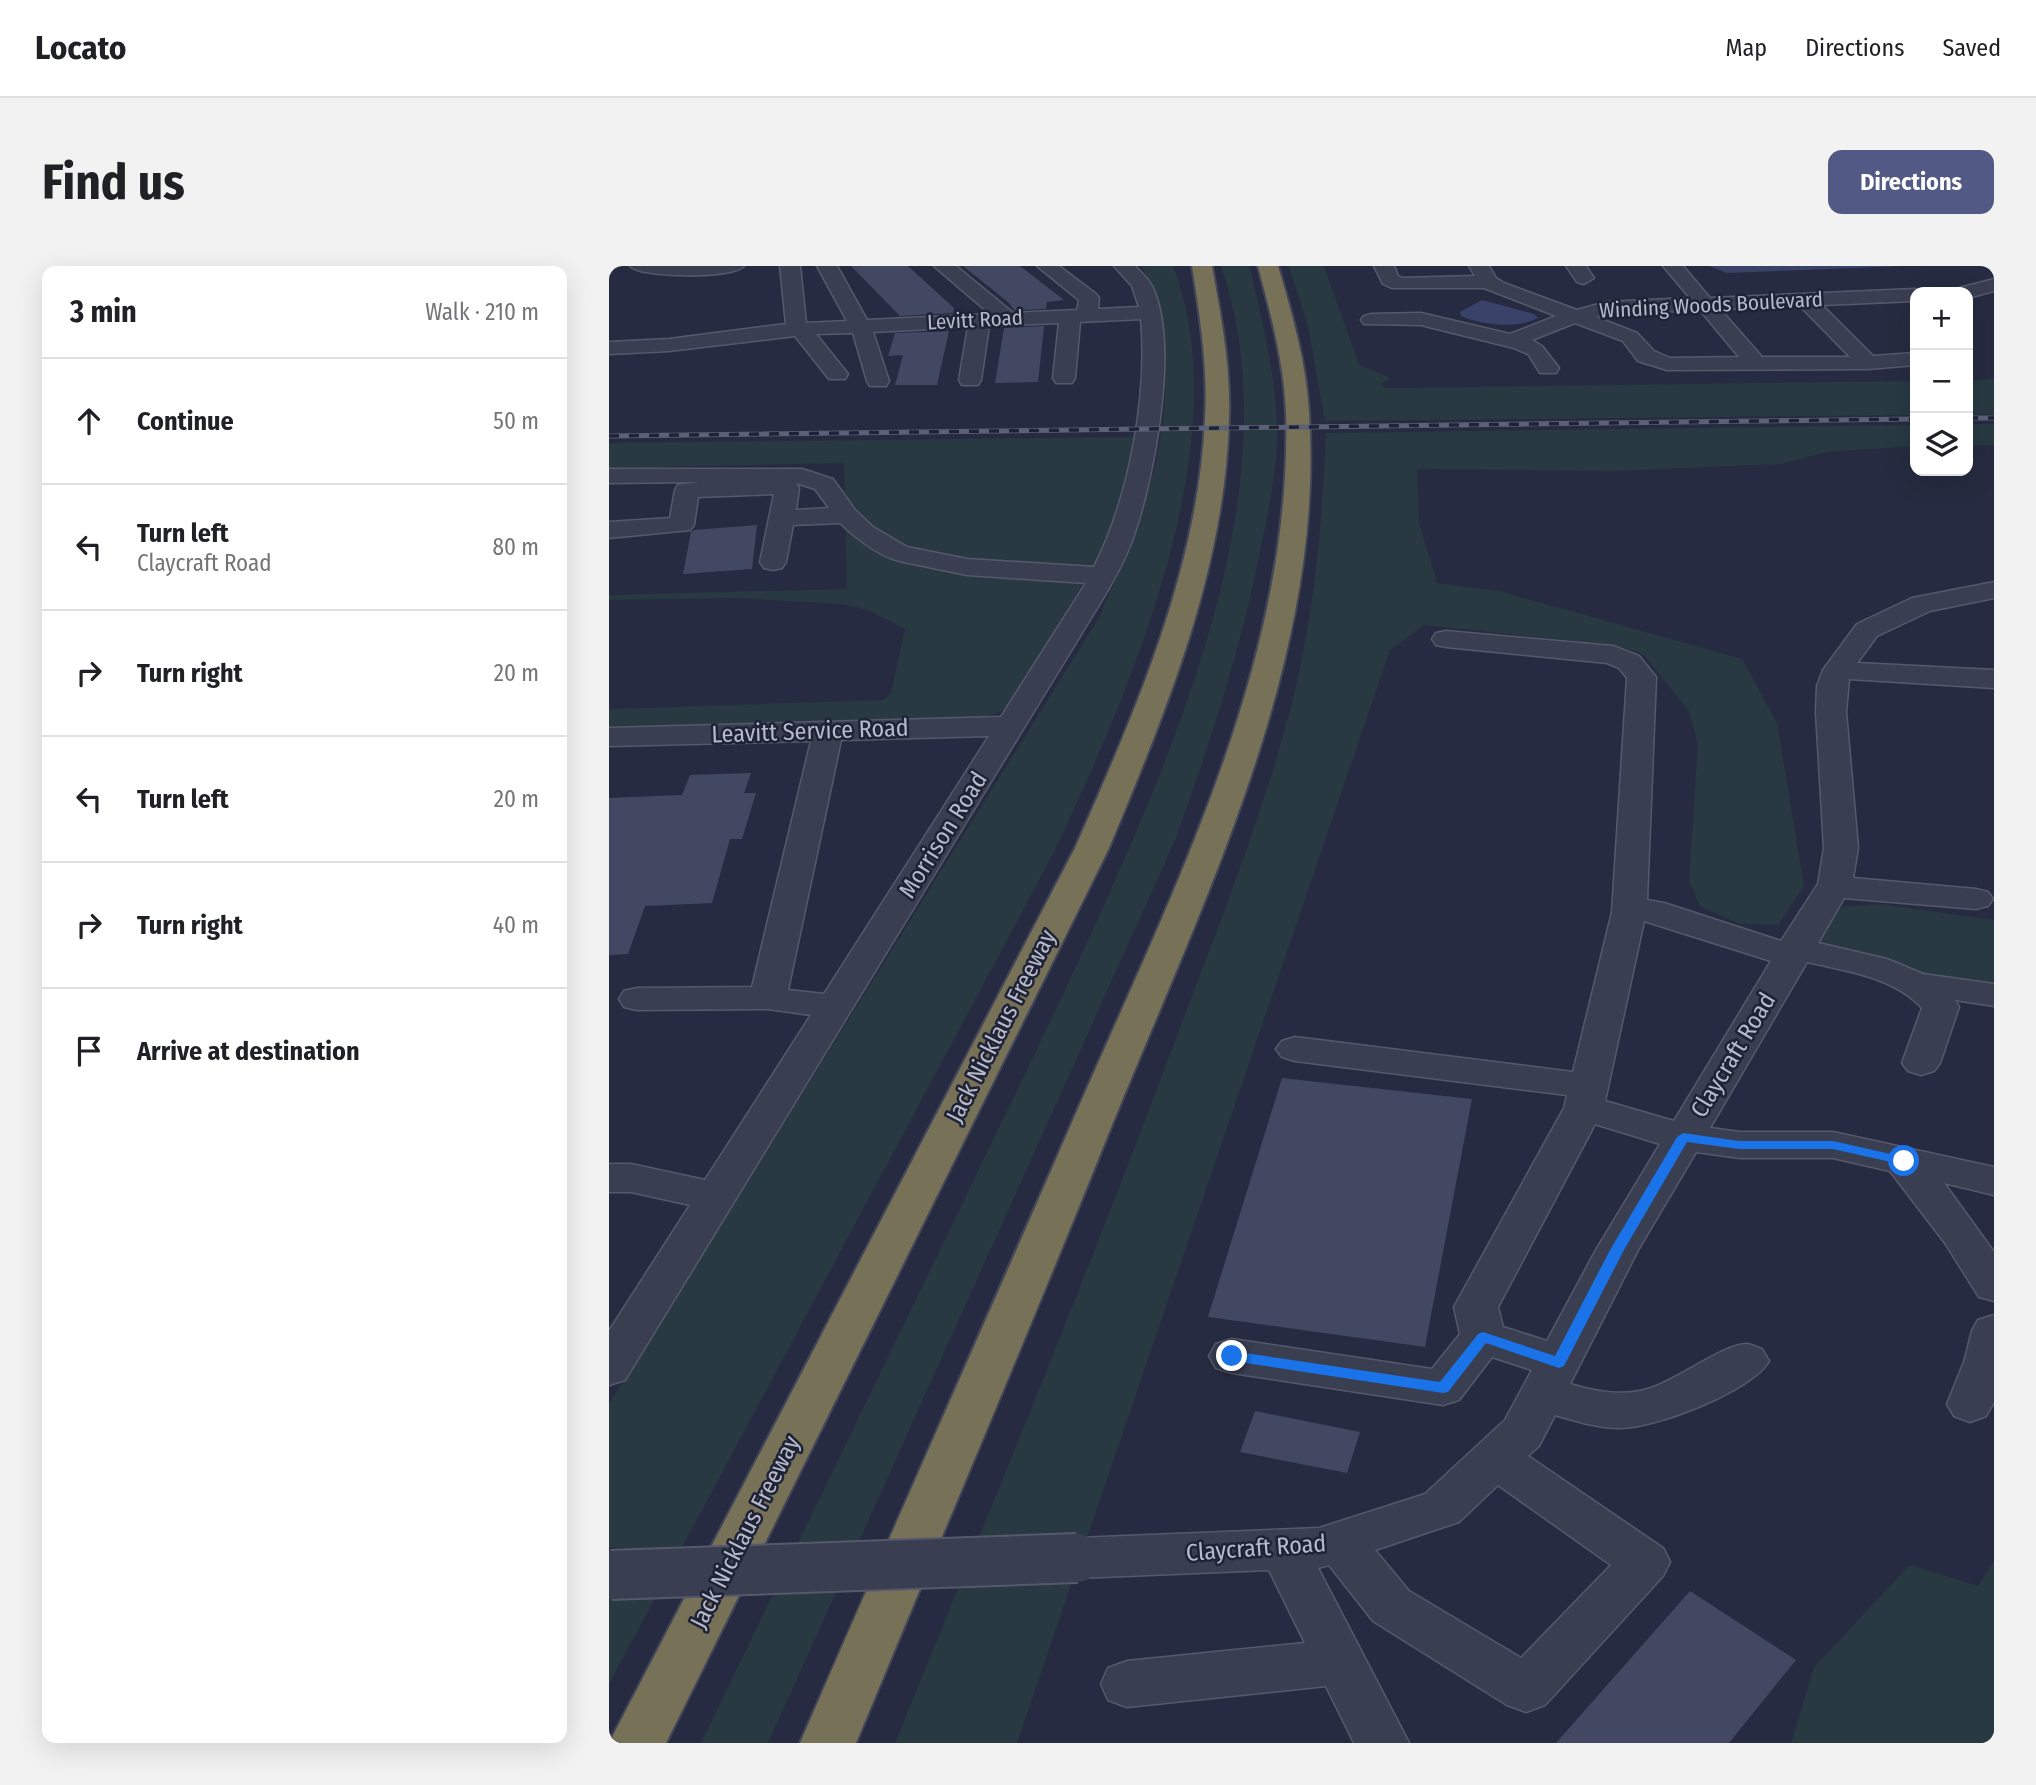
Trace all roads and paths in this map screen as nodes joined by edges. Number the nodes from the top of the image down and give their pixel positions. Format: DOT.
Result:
graph roads {
  1 [pos="640,266"];
  2 [pos="734,266"];
  3 [pos="790,266"];
  4 [pos="827,266"];
  5 [pos="943,266"];
  6 [pos="1047,266"];
  7 [pos="1124,266"];
  8 [pos="1185,266"];
  9 [pos="1268,266"];
  10 [pos="1384,266"];
  11 [pos="1673,266"];
  12 [pos="1483,274"];
  13 [pos="1992,276"];
  14 [pos="1206,284"];
  15 [pos="1973,288"];
  16 [pos="1806,300"];
  17 [pos="1910,300"];
  18 [pos="1704,304"];
  19 [pos="936,305"];
  20 [pos="1149,313"];
  21 [pos="1079,315"];
  22 [pos="1577,315"];
  23 [pos="1007,318"];
  24 [pos="980,319"];
  25 [pos="857,320"];
  26 [pos="1371,320"];
  27 [pos="800,329"];
  28 [pos="1512,341"];
  29 [pos="609,348"];
  30 [pos="1910,359"];
  31 [pos="1868,363"];
  32 [pos="1756,364"];
  33 [pos="1548,368"];
  34 [pos="837,374"];
  35 [pos="1064,378"];
  36 [pos="970,380"];
  37 [pos="878,381"];
  38 [pos="609,476"];
  39 [pos="846,515"];
  40 [pos="782,518"];
  41 [pos="609,530"];
  42 [pos="773,562"];
  43 [pos="1103,576"];
  44 [pos="1987,591"];
  45 [pos="1445,639"];
  46 [pos="1837,670"];
  47 [pos="1994,679"];
  48 [pos="1011,726"];
  49 [pos="828,731"];
  50 [pos="609,737"];
  51 [pos="1833,887"];
  52 [pos="1976,899"];
  53 [pos="1629,912"];
  54 [pos="1792,952"];
  55 [pos="1916,984"];
  56 [pos="1994,995"];
  57 [pos="768,998"];
  58 [pos="637,999"];
  59 [pos="836,1007"];
  60 [pos="1294,1049"];
  61 [pos="1921,1063"];
  62 [pos="1587,1097"];
  63 [pos="1683,1137"];
  64 [pos="1904,1161"];
  65 [pos="609,1178"];
  66 [pos="1994,1181"];
  67 [pos="717,1197"];
  68 [pos="1994,1286"];
  69 [pos="1994,1331"];
  70 [pos="1483,1337"];
  71 [pos="1232,1356"];
  72 [pos="1746,1361"];
  73 [pos="609,1368"];
  74 [pos="1551,1378"];
  75 [pos="1970,1404"];
  76 [pos="1496,1458"];
  77 [pos="1340,1542"];
  78 [pos="1283,1549"];
  79 [pos="610,1575"];
  80 [pos="1341,1662"];
  81 [pos="1127,1684"];
  82 [pos="637,1743"];
  83 [pos="828,1743"];
  84 [pos="1382,1743"];
  1 -- 2 [label="street"];
  3 -- 27 [label="street"];
  4 -- 25 [label="street"];
  5 -- 23 [label="street"];
  6 -- 21 [label="street"];
  7 -- 20 [label="street, Morrison Road"];
  8 -- 14 [label="highway"];
  9 -- 83 [label="highway"];
  10 -- 12 [label="street"];
  11 -- 18 [label="street"];
  12 -- 22 [label="street"];
  13 -- 15 [label="street"];
  14 -- 82 [label="highway, Jack Nicklaus Freeway"];
  16 -- 17 [label="street, Winding Woods Boulevard"];
  16 -- 18 [label="street, Winding Woods Boulevard"];
  16 -- 31 [label="street"];
  18 -- 22 [label="street, Winding Woods Boulevard"];
  18 -- 32 [label="street"];
  19 -- 25 [label="street"];
  20 -- 21 [label="street, Levitt Road"];
  20 -- 43 [label="street, Morrison Road"];
  21 -- 23 [label="street, Levitt Road"];
  21 -- 35 [label="street"];
  22 -- 28 [label="street, Winding Woods Boulevard"];
  22 -- 32 [label="street"];
  23 -- 24 [label="street, Levitt Road"];
  24 -- 25 [label="street, Levitt Road"];
  24 -- 36 [label="street"];
  25 -- 27 [label="street, Levitt Road"];
  25 -- 37 [label="street"];
  26 -- 28 [label="street"];
  27 -- 29 [label="street, Levitt Road"];
  27 -- 34 [label="street"];
  28 -- 33 [label="street"];
  30 -- 31 [label="street"];
  31 -- 32 [label="street"];
  38 -- 39 [label="street"];
  39 -- 40 [label="street"];
  39 -- 43 [label="street"];
  40 -- 41 [label="street"];
  40 -- 42 [label="street"];
  43 -- 48 [label="street, Morrison Road"];
  44 -- 46 [label="street, Claycraft Road"];
  45 -- 53 [label="street"];
  46 -- 47 [label="street"];
  46 -- 51 [label="street, Claycraft Road"];
  48 -- 49 [label="street, Leavitt Service Road"];
  48 -- 59 [label="street, Morrison Road"];
  49 -- 50 [label="street, Leavitt Service Road"];
  49 -- 57 [label="street"];
  51 -- 52 [label="street"];
  51 -- 54 [label="street, Claycraft Road"];
  53 -- 54 [label="street"];
  53 -- 62 [label="street"];
  54 -- 55 [label="street"];
  54 -- 63 [label="street, Claycraft Road"];
  55 -- 56 [label="street"];
  55 -- 61 [label="street"];
  57 -- 58 [label="street"];
  57 -- 59 [label="street"];
  59 -- 67 [label="street, Morrison Road"];
  60 -- 62 [label="street"];
  62 -- 63 [label="street"];
  62 -- 70 [label="street"];
  63 -- 64 [label="street"];
  63 -- 74 [label="street, Claycraft Road"];
  64 -- 66 [label="street"];
  64 -- 68 [label="street"];
  65 -- 67 [label="street"];
  67 -- 73 [label="street, Morrison Road"];
  69 -- 75 [label="street"];
  70 -- 71 [label="street"];
  70 -- 74 [label="street"];
  72 -- 74 [label="street"];
  74 -- 76 [label="street, Claycraft Road"];
  76 -- 77 [label="street, Claycraft Road"];
  76 -- 77 [label="street"];
  77 -- 78 [label="street, Claycraft Road"];
  78 -- 79 [label="street, Claycraft Road, bridge"];
  78 -- 80 [label="street"];
  80 -- 81 [label="street"];
  80 -- 84 [label="street"];
}
